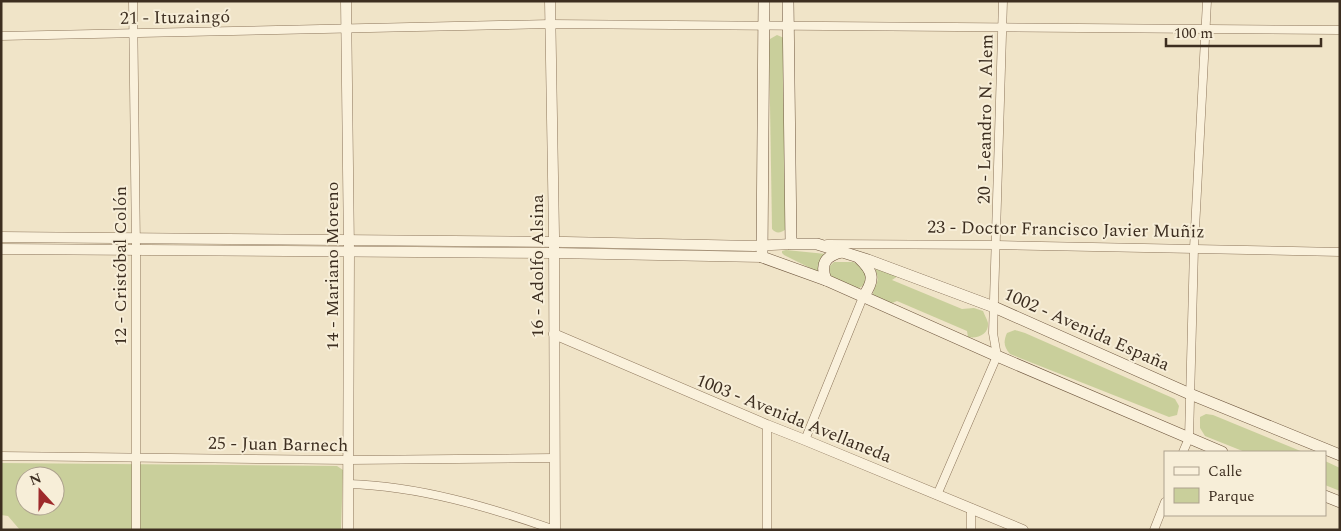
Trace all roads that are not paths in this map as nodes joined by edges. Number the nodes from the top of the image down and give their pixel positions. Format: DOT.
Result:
graph roads {
  1 [pos="133,1"];
  2 [pos="346,1"];
  3 [pos="550,1"];
  4 [pos="764,1"];
  5 [pos="788,1"];
  6 [pos="1003,1"];
  7 [pos="1207,1"];
  8 [pos="550,24"];
  9 [pos="765,26"];
  10 [pos="788,26"];
  11 [pos="1002,28"];
  12 [pos="347,30"];
  13 [pos="1206,30"];
  14 [pos="1340,30"];
  15 [pos="133,33"];
  16 [pos="1,36"];
  17 [pos="1,237"];
  18 [pos="135,238"];
  19 [pos="349,240"];
  20 [pos="554,242"];
  21 [pos="791,244"];
  22 [pos="817,244"];
  23 [pos="763,245"];
  24 [pos="997,245"];
  25 [pos="1194,248"];
  26 [pos="1,249"];
  27 [pos="136,250"];
  28 [pos="349,251"];
  29 [pos="842,252"];
  30 [pos="1340,252"];
  31 [pos="554,253"];
  32 [pos="762,257"];
  33 [pos="858,257"];
  34 [pos="826,280"];
  35 [pos="863,297"];
  36 [pos="994,307"];
  37 [pos="554,334"];
  38 [pos="997,356"];
  39 [pos="1190,394"];
  40 [pos="767,426"];
  41 [pos="1189,438"];
  42 [pos="805,440"];
  43 [pos="1183,451"];
  44 [pos="1220,451"];
  45 [pos="1340,455"];
  46 [pos="1,456"];
  47 [pos="135,458"];
  48 [pos="554,458"];
  49 [pos="349,460"];
  50 [pos="348,484"];
  51 [pos="937,495"];
  52 [pos="1326,496"];
  53 [pos="1340,502"];
  54 [pos="1164,505"];
  55 [pos="970,508"];
  56 [pos="136,530"];
  57 [pos="348,530"];
  58 [pos="555,530"];
  59 [pos="767,530"];
  60 [pos="971,530"];
  61 [pos="1023,530"];
  62 [pos="1154,530"];
  1 -- 15 [label="street, 12 - Cristóbal Colón"];
  2 -- 12 [label="street, 14 - Mariano Moreno"];
  3 -- 8 [label="street, 16 - Adolfo Alsina"];
  4 -- 9 [label="main road"];
  5 -- 10 [label="main road"];
  6 -- 11 [label="street, 20 - Leandro N. Alem"];
  7 -- 13 [label="street"];
  8 -- 9 [label="street, 21 - Ituzaingó"];
  8 -- 12 [label="street, 21 - Ituzaingó"];
  8 -- 20 [label="street, 16 - Adolfo Alsina"];
  9 -- 10 [label="street, 21 - Ituzaingó"];
  9 -- 23 [label="main road"];
  10 -- 11 [label="street, 21 - Ituzaingó"];
  10 -- 21 [label="main road"];
  11 -- 13 [label="street, 21 - Ituzaingó"];
  11 -- 24 [label="street, 20 - Leandro N. Alem"];
  12 -- 15 [label="street, 21 - Ituzaingó"];
  12 -- 19 [label="street, 14 - Mariano Moreno"];
  13 -- 14 [label="street, 21 - Ituzaingó"];
  13 -- 25 [label="street"];
  15 -- 16 [label="street, 21 - Ituzaingó"];
  15 -- 18 [label="street, 12 - Cristóbal Colón"];
  17 -- 18 [label="street"];
  18 -- 19 [label="street"];
  18 -- 27 [label="street, 12 - Cristóbal Colón"];
  19 -- 20 [label="street"];
  19 -- 28 [label="street, 14 - Mariano Moreno"];
  20 -- 23 [label="street"];
  20 -- 31 [label="street, 16 - Adolfo Alsina"];
  21 -- 22 [label="main road, 23 - Doctor Francisco Javier Muñiz"];
  21 -- 23 [label="street"];
  22 -- 24 [label="street, 23 - Doctor Francisco Javier Muñiz"];
  22 -- 29 [label="main road, 1002 - Avenida España"];
  23 -- 32 [label="main road"];
  24 -- 25 [label="street, 23 - Doctor Francisco Javier Muñiz"];
  24 -- 36 [label="street, 20 - Leandro N. Alem"];
  25 -- 30 [label="street, 23 - Doctor Francisco Javier Muñiz"];
  25 -- 39 [label="street"];
  26 -- 27 [label="street"];
  27 -- 28 [label="street"];
  27 -- 47 [label="street, 12 - Cristóbal Colón"];
  28 -- 31 [label="street"];
  28 -- 49 [label="street, 14 - Mariano Moreno"];
  29 -- 33 [label="main road, 1002 - Avenida España"];
  29 -- 34 [label="main road"];
  31 -- 32 [label="street"];
  31 -- 37 [label="street, 16 - Adolfo Alsina"];
  32 -- 34 [label="main road"];
  33 -- 35 [label="main road"];
  33 -- 36 [label="main road, 1002 - Avenida España"];
  34 -- 35 [label="main road"];
  35 -- 38 [label="main road"];
  35 -- 42 [label="street"];
  36 -- 38 [label="street, 20 - Leandro N. Alem"];
  36 -- 39 [label="main road, 1002 - Avenida España"];
  37 -- 40 [label="street, 1003 - Avenida Avellaneda"];
  37 -- 48 [label="street, 16 - Adolfo Alsina"];
  38 -- 41 [label="main road"];
  38 -- 51 [label="street"];
  39 -- 41 [label="street"];
  39 -- 45 [label="main road, 1002 - Avenida España"];
  40 -- 42 [label="street, 1003 - Avenida Avellaneda"];
  40 -- 59 [label="street"];
  41 -- 43 [label="street"];
  41 -- 44 [label="main road"];
  42 -- 51 [label="street, 1003 - Avenida Avellaneda"];
  46 -- 47 [label="street, 25 - Juan Barnech"];
  47 -- 49 [label="street, 25 - Juan Barnech"];
  47 -- 56 [label="street, 12 - Cristóbal Colón"];
  48 -- 49 [label="street, 25 - Juan Barnech"];
  48 -- 58 [label="street, 16 - Adolfo Alsina"];
  49 -- 50 [label="street, 14 - Mariano Moreno"];
  50 -- 57 [label="street, 14 - Mariano Moreno"];
  50 -- 58 [label="street"];
  51 -- 55 [label="street, 1003 - Avenida Avellaneda"];
  52 -- 53 [label="main road"];
  54 -- 62 [label="street"];
  55 -- 60 [label="street"];
  55 -- 61 [label="street, 1003 - Avenida Avellaneda"];
}
